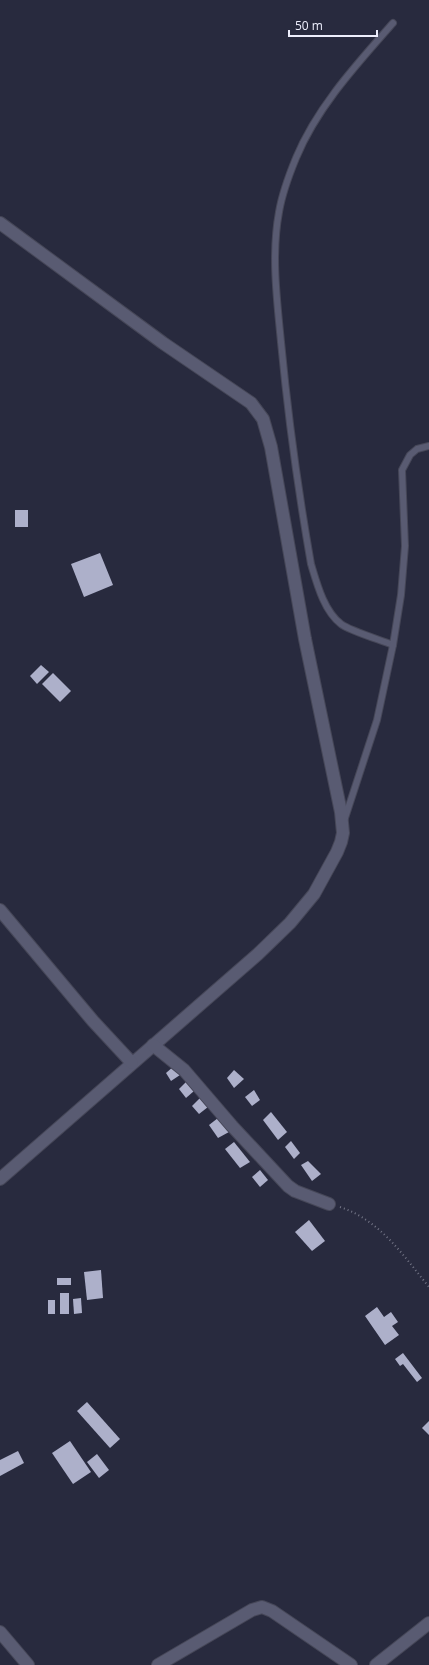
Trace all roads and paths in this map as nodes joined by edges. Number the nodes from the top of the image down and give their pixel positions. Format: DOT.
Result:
graph roads {
  1 [pos="393,23"];
  2 [pos="0,223"];
  3 [pos="429,446"];
  4 [pos="393,645"];
  5 [pos="343,825"];
  6 [pos="0,910"];
  7 [pos="153,1045"];
  8 [pos="132,1063"];
  9 [pos="0,1179"];
  10 [pos="329,1204"];
  11 [pos="429,1287"];
  12 [pos="429,1623"];
  13 [pos="0,1632"];
  14 [pos="28,1665"];
  15 [pos="158,1665"];
  16 [pos="351,1665"];
  17 [pos="376,1665"];
  1 -- 4 [label="lane"];
  2 -- 5 [label="street"];
  3 -- 4 [label="lane"];
  4 -- 5 [label="lane"];
  5 -- 7 [label="street"];
  6 -- 8 [label="street"];
  7 -- 8 [label="street"];
  7 -- 10 [label="street"];
  8 -- 9 [label="street"];
  10 -- 11 [label="path"];
  12 -- 17 [label="street"];
  13 -- 14 [label="street"];
  15 -- 16 [label="street"];
}
